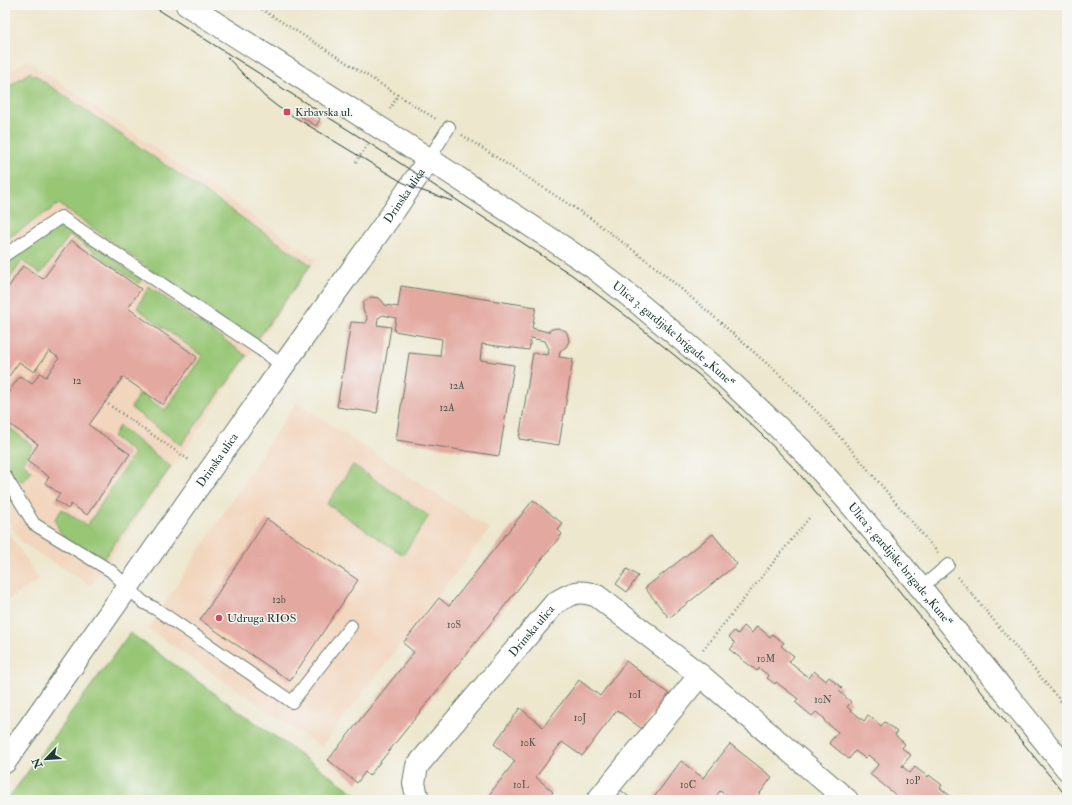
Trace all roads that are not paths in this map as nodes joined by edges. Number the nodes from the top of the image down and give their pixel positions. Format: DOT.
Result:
graph roads {
  1 [pos="187,5"];
  2 [pos="449,127"];
  3 [pos="429,159"];
  4 [pos="5,255"];
  5 [pos="283,366"];
  6 [pos="5,476"];
  7 [pos="948,565"];
  8 [pos="127,587"];
  9 [pos="921,588"];
  10 [pos="351,626"];
  11 [pos="695,670"];
  12 [pos="5,762"];
  13 [pos="1067,769"];
  14 [pos="418,800"];
  15 [pos="598,800"];
  16 [pos="847,800"];
  1 -- 3 [label="street, Ulica 3. gardijske brigade „Kune“"];
  2 -- 3 [label="lane"];
  3 -- 5 [label="street, Drinska ulica"];
  3 -- 9 [label="street, Ulica 3. gardijske brigade „Kune“"];
  4 -- 5 [label="lane"];
  5 -- 8 [label="street, Drinska ulica"];
  6 -- 8 [label="lane"];
  7 -- 9 [label="lane"];
  8 -- 10 [label="lane"];
  8 -- 12 [label="street, Drinska ulica"];
  9 -- 13 [label="street, Ulica 3. gardijske brigade „Kune“"];
  11 -- 14 [label="street, Drinska ulica"];
  11 -- 15 [label="street"];
  11 -- 16 [label="street, Drinska ulica"];
}
